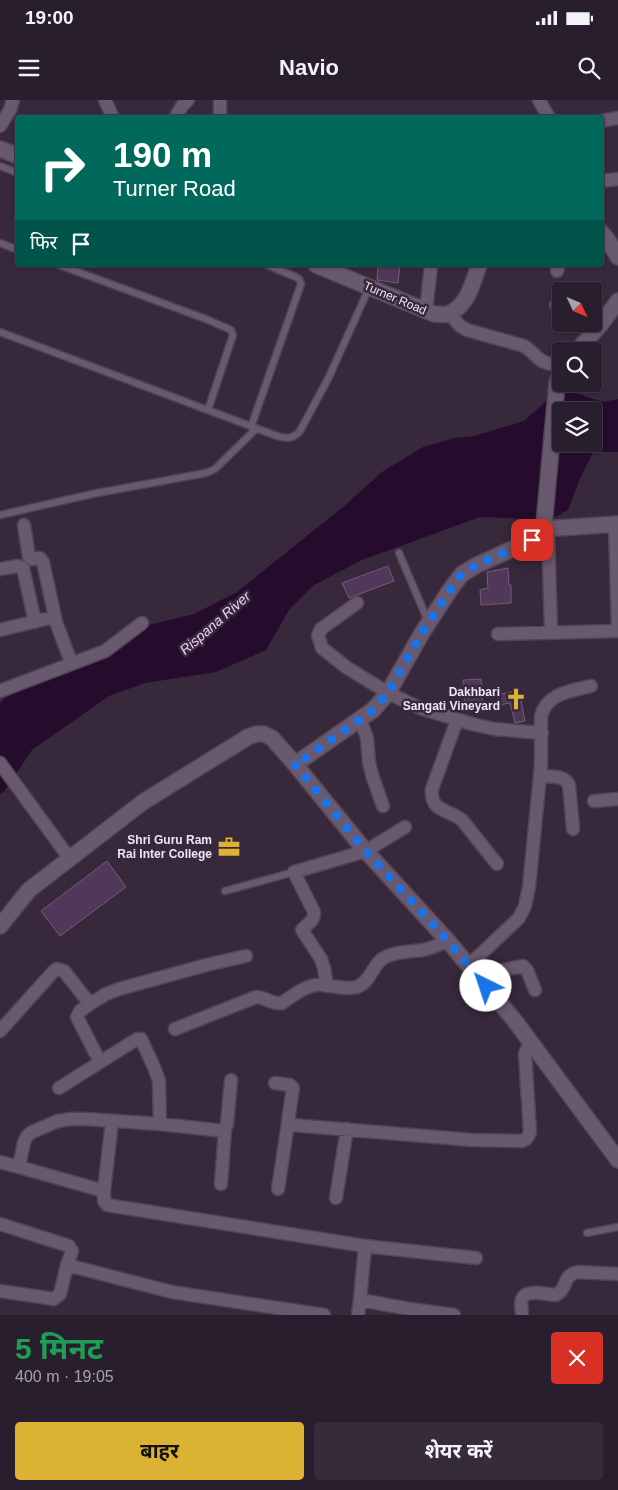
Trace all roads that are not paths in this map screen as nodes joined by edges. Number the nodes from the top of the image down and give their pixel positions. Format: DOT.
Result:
graph roads {
  1 [pos="13,100"];
  2 [pos="106,100"];
  3 [pos="220,100"];
  4 [pos="539,100"];
  5 [pos="183,102"];
  6 [pos="112,115"];
  7 [pos="176,115"];
  8 [pos="220,115"];
  9 [pos="547,115"];
  10 [pos="618,118"];
  11 [pos="604,120"];
  12 [pos="0,126"];
  13 [pos="0,149"];
  14 [pos="15,155"];
  15 [pos="0,166"];
  16 [pos="15,172"];
  17 [pos="618,179"];
  18 [pos="604,181"];
  19 [pos="604,236"];
  20 [pos="0,243"];
  21 [pos="15,249"];
  22 [pos="618,257"];
  23 [pos="64,267"];
  24 [pos="271,267"];
  25 [pos="321,267"];
  26 [pos="431,267"];
  27 [pos="478,267"];
  28 [pos="369,287"];
  29 [pos="618,301"];
  30 [pos="426,311"];
  31 [pos="450,314"];
  32 [pos="602,318"];
  33 [pos="0,332"];
  34 [pos="552,364"];
  35 [pos="558,392"];
  36 [pos="208,410"];
  37 [pos="254,428"];
  38 [pos="0,514"];
  39 [pos="616,524"];
  40 [pos="24,525"];
  41 [pos="545,527"];
  42 [pos="399,553"];
  43 [pos="0,569"];
  44 [pos="357,603"];
  45 [pos="54,617"];
  46 [pos="35,622"];
  47 [pos="429,622"];
  48 [pos="142,624"];
  49 [pos="618,629"];
  50 [pos="0,630"];
  51 [pos="551,632"];
  52 [pos="498,634"];
  53 [pos="71,662"];
  54 [pos="590,686"];
  55 [pos="0,691"];
  56 [pos="388,693"];
  57 [pos="360,719"];
  58 [pos="457,720"];
  59 [pos="542,733"];
  60 [pos="0,763"];
  61 [pos="294,763"];
  62 [pos="540,776"];
  63 [pos="618,799"];
  64 [pos="594,801"];
  65 [pos="383,806"];
  66 [pos="405,827"];
  67 [pos="573,829"];
  68 [pos="366,851"];
  69 [pos="70,859"];
  70 [pos="497,864"];
  71 [pos="294,872"];
  72 [pos="226,891"];
  73 [pos="0,926"];
  74 [pos="448,941"];
  75 [pos="246,956"];
  76 [pos="472,970"];
  77 [pos="327,986"];
  78 [pos="535,990"];
  79 [pos="90,1004"];
  80 [pos="175,1029"];
  81 [pos="0,1031"];
  82 [pos="530,1042"];
  83 [pos="100,1062"];
  84 [pos="231,1080"];
  85 [pos="275,1083"];
  86 [pos="59,1088"];
  87 [pos="112,1121"];
  88 [pos="288,1123"];
  89 [pos="160,1124"];
  90 [pos="226,1129"];
  91 [pos="347,1130"];
  92 [pos="618,1160"];
  93 [pos="0,1162"];
  94 [pos="19,1166"];
  95 [pos="221,1184"];
  96 [pos="278,1189"];
  97 [pos="104,1191"];
  98 [pos="336,1198"];
  99 [pos="0,1224"];
  100 [pos="618,1227"];
  101 [pos="587,1233"];
  102 [pos="365,1246"];
  103 [pos="476,1258"];
  104 [pos="67,1266"];
  105 [pos="618,1274"];
  106 [pos="0,1291"];
  107 [pos="360,1300"];
  108 [pos="410,1312"];
  109 [pos="324,1315"];
  110 [pos="358,1315"];
  111 [pos="454,1315"];
  112 [pos="522,1315"];
  1 -- 12 [label="street"];
  2 -- 6 [label="street"];
  3 -- 8 [label="street"];
  4 -- 9 [label="street"];
  5 -- 7 [label="street"];
  10 -- 11 [label="street"];
  13 -- 14 [label="main road"];
  15 -- 16 [label="lane"];
  17 -- 18 [label="street"];
  19 -- 22 [label="main road"];
  20 -- 21 [label="lane"];
  23 -- 36 [label="lane"];
  24 -- 37 [label="lane"];
  25 -- 28 [label="main road, Turner Road"];
  26 -- 30 [label="street"];
  27 -- 31 [label="main road"];
  28 -- 30 [label="main road, Turner Road"];
  28 -- 37 [label="lane"];
  29 -- 32 [label="main road"];
  30 -- 31 [label="main road, Turner Road"];
  31 -- 34 [label="street"];
  33 -- 36 [label="lane"];
  35 -- 41 [label="main road"];
  36 -- 37 [label="lane"];
  37 -- 38 [label="lane"];
  39 -- 41 [label="main road"];
  39 -- 49 [label="street"];
  40 -- 45 [label="street"];
  41 -- 47 [label="main road"];
  41 -- 51 [label="street"];
  42 -- 47 [label="lane"];
  43 -- 46 [label="street"];
  44 -- 56 [label="street"];
  45 -- 46 [label="street"];
  45 -- 53 [label="street"];
  46 -- 50 [label="street"];
  47 -- 56 [label="main road"];
  48 -- 53 [label="street"];
  49 -- 51 [label="street"];
  51 -- 52 [label="street"];
  53 -- 55 [label="street"];
  54 -- 59 [label="street"];
  56 -- 57 [label="main road"];
  56 -- 58 [label="street"];
  57 -- 61 [label="main road"];
  57 -- 65 [label="street"];
  58 -- 59 [label="street"];
  58 -- 70 [label="street"];
  59 -- 62 [label="street"];
  60 -- 69 [label="street"];
  61 -- 68 [label="main road"];
  61 -- 69 [label="main road"];
  62 -- 67 [label="street"];
  62 -- 76 [label="street"];
  63 -- 64 [label="street"];
  66 -- 68 [label="street"];
  68 -- 71 [label="street"];
  68 -- 74 [label="main road"];
  69 -- 73 [label="main road"];
  71 -- 72 [label="lane"];
  71 -- 77 [label="street"];
  74 -- 76 [label="main road"];
  74 -- 77 [label="street"];
  75 -- 79 [label="street"];
  76 -- 78 [label="street"];
  76 -- 82 [label="main road"];
  77 -- 80 [label="street"];
  79 -- 81 [label="street"];
  79 -- 83 [label="street"];
  82 -- 91 [label="street"];
  82 -- 92 [label="main road"];
  83 -- 86 [label="street"];
  83 -- 89 [label="street"];
  84 -- 90 [label="street"];
  85 -- 88 [label="street"];
  87 -- 89 [label="street"];
  87 -- 94 [label="street"];
  87 -- 97 [label="street"];
  88 -- 91 [label="street"];
  88 -- 96 [label="street"];
  89 -- 90 [label="street"];
  90 -- 95 [label="street"];
  91 -- 98 [label="street"];
  93 -- 94 [label="street"];
  94 -- 97 [label="street"];
  97 -- 102 [label="street"];
  99 -- 104 [label="street"];
  100 -- 101 [label="lane"];
  102 -- 103 [label="street"];
  102 -- 107 [label="street"];
  104 -- 106 [label="street"];
  104 -- 109 [label="street"];
  105 -- 112 [label="street"];
  107 -- 108 [label="street"];
  107 -- 110 [label="street"];
  108 -- 111 [label="street"];
}
